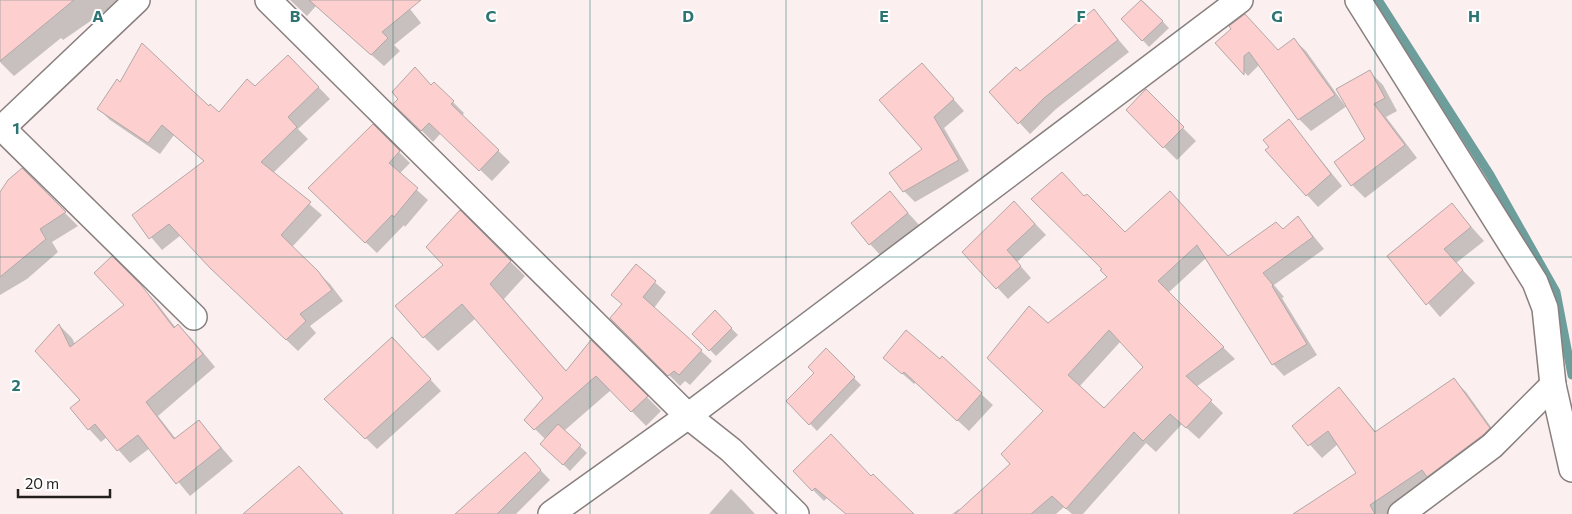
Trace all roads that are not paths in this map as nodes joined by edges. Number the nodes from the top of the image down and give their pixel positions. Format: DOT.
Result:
graph roads {
  1 [pos="137,0"];
  2 [pos="268,0"];
  3 [pos="1240,0"];
  4 [pos="1358,0"];
  5 [pos="1,129"];
  6 [pos="194,317"];
  7 [pos="1554,385"];
  8 [pos="688,416"];
  9 [pos="1572,469"];
  10 [pos="551,514"];
  11 [pos="796,514"];
  12 [pos="1401,514"];
  1 -- 5 [label="street"];
  2 -- 8 [label="street"];
  3 -- 8 [label="street"];
  4 -- 7 [label="street"];
  5 -- 6 [label="street"];
  7 -- 9 [label="street"];
  7 -- 12 [label="street"];
  8 -- 10 [label="street"];
  8 -- 11 [label="street"];
}
